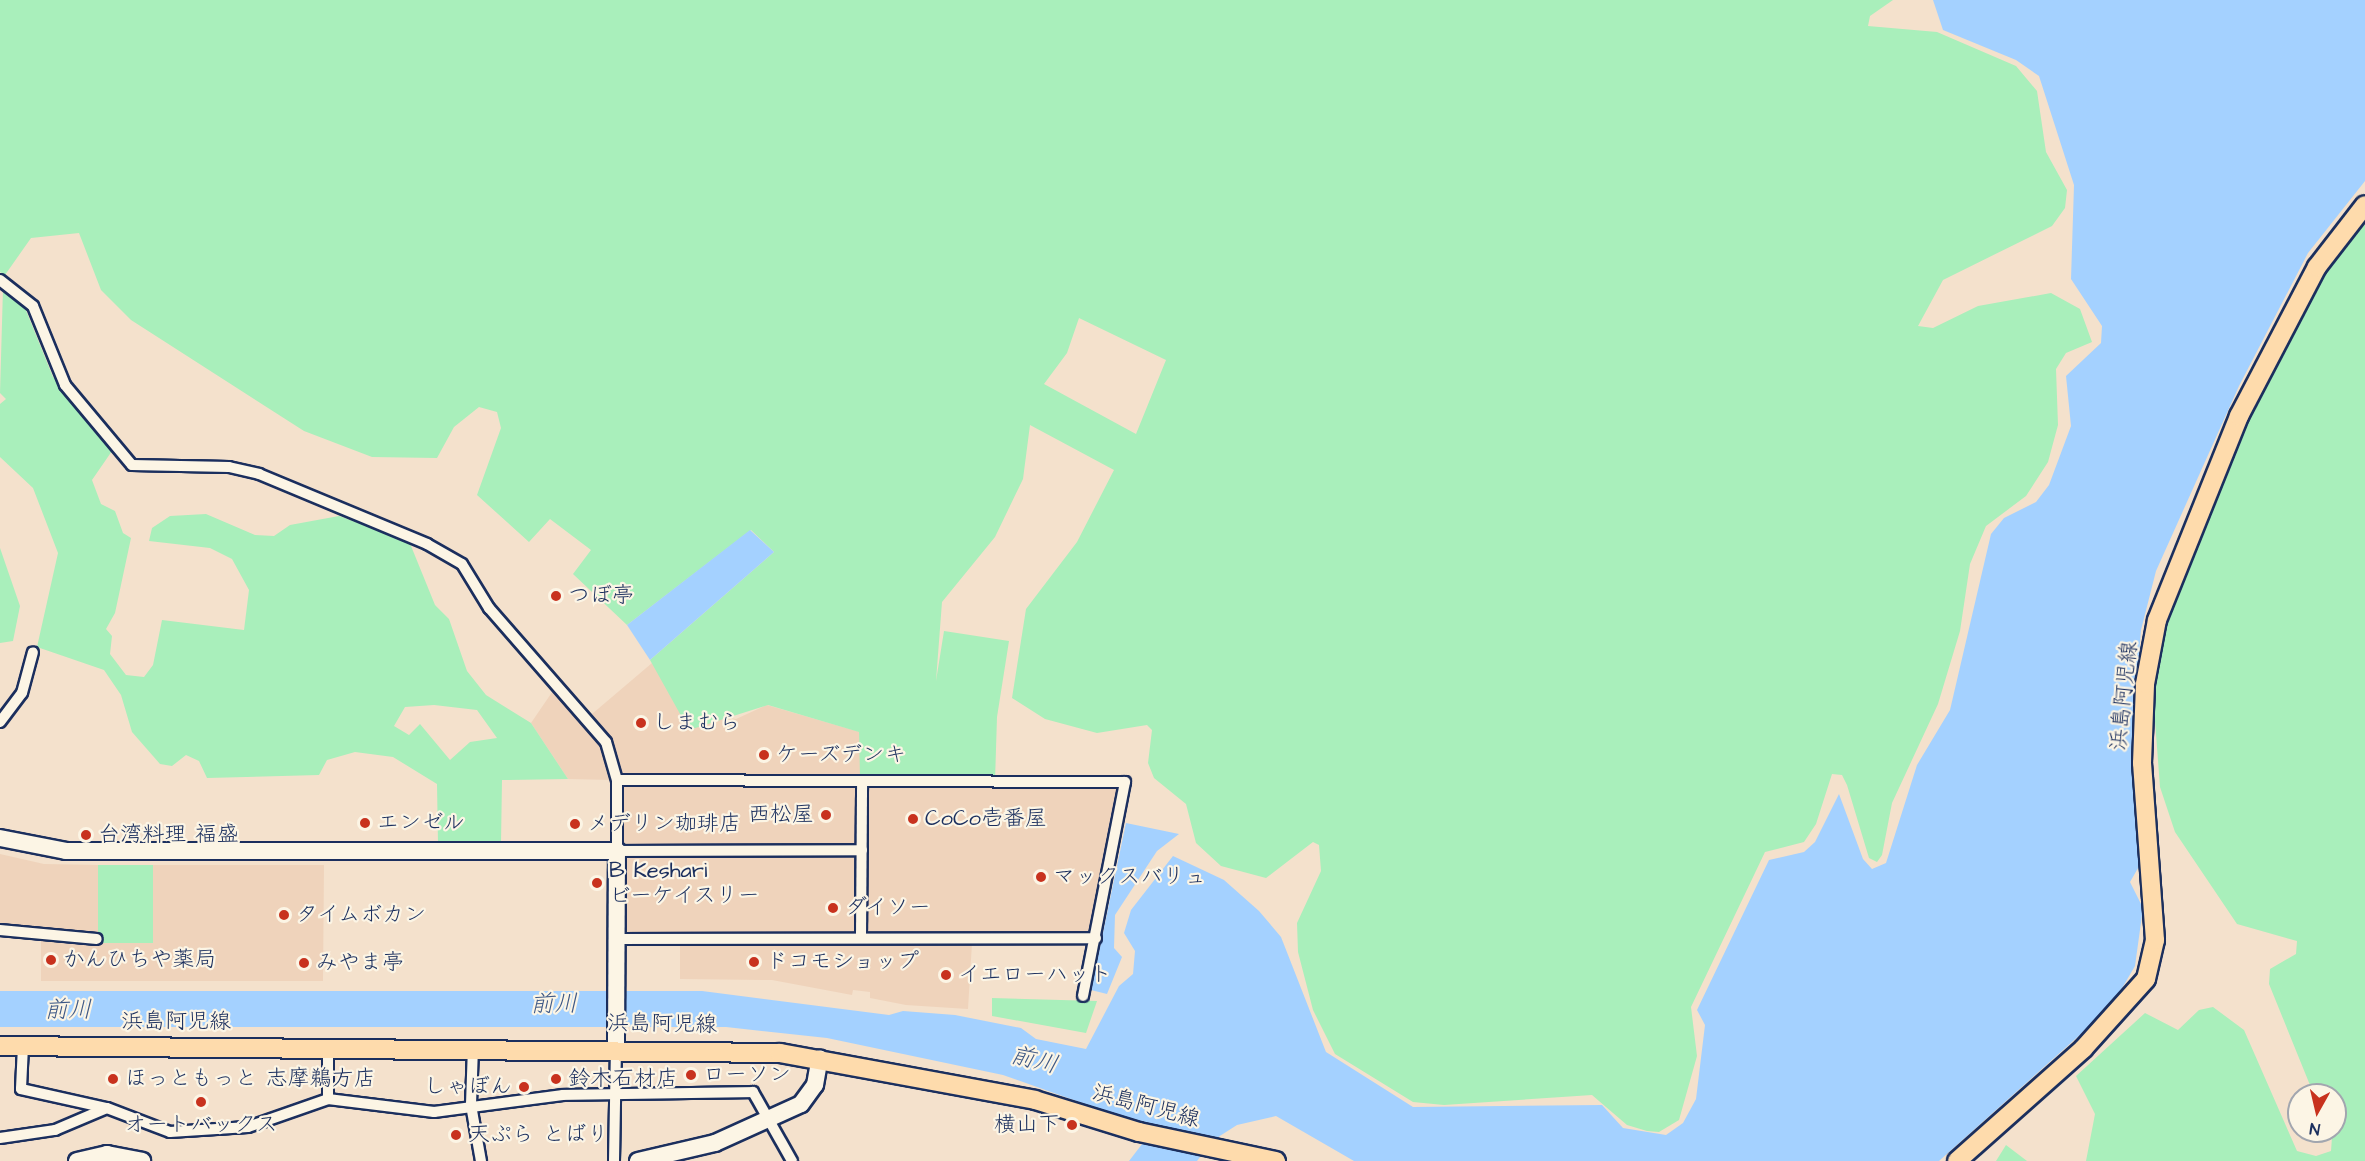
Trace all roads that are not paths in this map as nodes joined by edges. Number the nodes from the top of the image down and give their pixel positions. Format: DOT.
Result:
graph roads {
  1 [pos="2365,205"];
  2 [pos="0,280"];
  3 [pos="33,652"];
  4 [pos="0,722"];
  5 [pos="616,780"];
  6 [pos="862,783"];
  7 [pos="0,838"];
  8 [pos="862,850"];
  9 [pos="617,851"];
  10 [pos="0,930"];
  11 [pos="861,937"];
  12 [pos="1096,938"];
  13 [pos="97,939"];
  14 [pos="617,939"];
  15 [pos="1083,996"];
  16 [pos="616,1042"];
  17 [pos="0,1046"];
  18 [pos="23,1046"];
  19 [pos="328,1047"];
  20 [pos="473,1047"];
  21 [pos="820,1058"];
  22 [pos="616,1094"];
  23 [pos="328,1099"];
  24 [pos="471,1105"];
  25 [pos="106,1108"];
  26 [pos="767,1122"];
  27 [pos="0,1138"];
  28 [pos="1211,1152"];
  29 [pos="77,1161"];
  30 [pos="142,1161"];
  31 [pos="481,1161"];
  32 [pos="614,1161"];
  33 [pos="638,1161"];
  34 [pos="645,1161"];
  35 [pos="792,1161"];
  36 [pos="1276,1161"];
  37 [pos="1957,1161"];
  1 -- 37 [label="main road, 浜島阿児線"];
  2 -- 5 [label="street"];
  3 -- 4 [label="street"];
  5 -- 6 [label="street"];
  5 -- 9 [label="street"];
  6 -- 8 [label="street"];
  6 -- 12 [label="street"];
  7 -- 9 [label="street"];
  8 -- 9 [label="street"];
  8 -- 11 [label="street"];
  9 -- 14 [label="street"];
  10 -- 13 [label="street"];
  11 -- 12 [label="street"];
  11 -- 14 [label="street"];
  12 -- 15 [label="street"];
  14 -- 16 [label="street"];
  16 -- 20 [label="main road, 浜島阿児線"];
  16 -- 21 [label="main road, 浜島阿児線"];
  16 -- 22 [label="street"];
  17 -- 18 [label="main road, 浜島阿児線"];
  18 -- 19 [label="main road, 浜島阿児線"];
  18 -- 25 [label="street"];
  19 -- 20 [label="main road, 浜島阿児線"];
  19 -- 23 [label="street"];
  20 -- 24 [label="street"];
  21 -- 26 [label="street"];
  21 -- 28 [label="main road, 浜島阿児線"];
  22 -- 24 [label="street"];
  22 -- 26 [label="street"];
  22 -- 32 [label="street"];
  23 -- 24 [label="street"];
  23 -- 25 [label="street"];
  24 -- 31 [label="street"];
  25 -- 27 [label="street"];
  26 -- 34 [label="street"];
  26 -- 35 [label="street"];
  28 -- 36 [label="main road, 浜島阿児線"];
  29 -- 30 [label="street"];
  33 -- 34 [label="street"];
}
